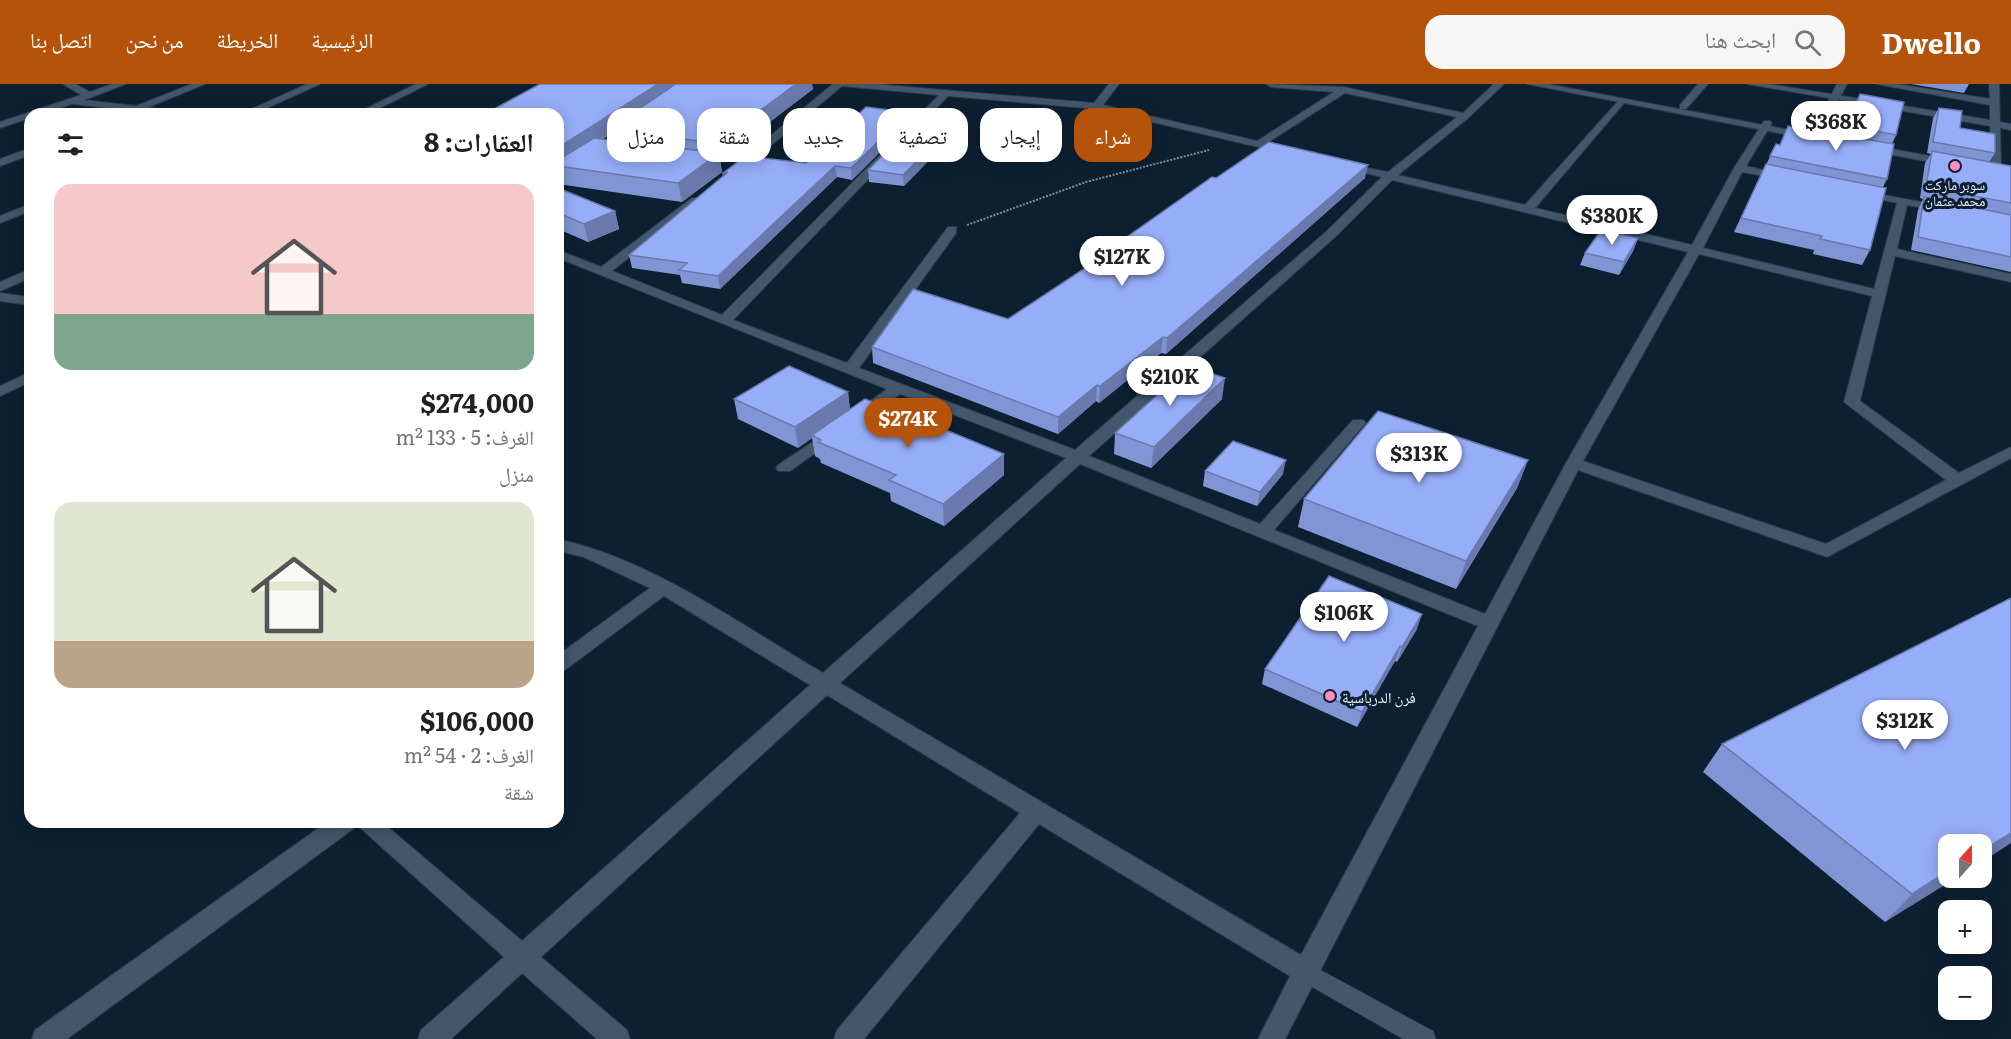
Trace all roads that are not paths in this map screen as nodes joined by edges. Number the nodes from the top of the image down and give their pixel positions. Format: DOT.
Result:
graph roads {
  1 [pos="68,84"];
  2 [pos="122,84"];
  3 [pos="200,84"];
  4 [pos="315,84"];
  5 [pos="423,84"];
  6 [pos="841,84"];
  7 [pos="1114,84"];
  8 [pos="1271,84"];
  9 [pos="1499,84"];
  10 [pos="1532,84"];
  11 [pos="1559,84"];
  12 [pos="1703,84"];
  13 [pos="1752,84"];
  14 [pos="1842,84"];
  15 [pos="1881,84"];
  16 [pos="1994,84"];
  17 [pos="1344,90"];
  18 [pos="945,94"];
  19 [pos="89,95"];
  20 [pos="1836,98"];
  21 [pos="72,101"];
  22 [pos="1621,101"];
  23 [pos="1995,103"];
  24 [pos="1097,106"];
  25 [pos="1683,107"];
  26 [pos="52,108"];
  27 [pos="137,108"];
  28 [pos="260,108"];
  29 [pos="373,108"];
  30 [pos="1465,116"];
  31 [pos="24,118"];
  32 [pos="1995,124"];
  33 [pos="0,125"];
  34 [pos="1765,125"];
  35 [pos="2011,127"];
  36 [pos="1816,134"];
  37 [pos="1827,136"];
  38 [pos="1255,143"];
  39 [pos="1861,143"];
  40 [pos="24,153"];
  41 [pos="1303,155"];
  42 [pos="1964,162"];
  43 [pos="0,163"];
  44 [pos="1335,163"];
  45 [pos="1739,168"];
  46 [pos="2011,168"];
  47 [pos="1390,176"];
  48 [pos="1798,179"];
  49 [pos="1845,189"];
  50 [pos="1903,200"];
  51 [pos="24,210"];
  52 [pos="1526,211"];
  53 [pos="1957,212"];
  54 [pos="0,220"];
  55 [pos="952,230"];
  56 [pos="1695,251"];
  57 [pos="1890,251"];
  58 [pos="564,256"];
  59 [pos="603,272"];
  60 [pos="24,276"];
  61 [pos="2011,278"];
  62 [pos="0,287"];
  63 [pos="1879,294"];
  64 [pos="0,297"];
  65 [pos="24,300"];
  66 [pos="724,321"];
  67 [pos="851,369"];
  68 [pos="24,370"];
  69 [pos="24,379"];
  70 [pos="0,383"];
  71 [pos="900,387"];
  72 [pos="0,392"];
  73 [pos="1358,423"];
  74 [pos="2011,452"];
  75 [pos="1078,457"];
  76 [pos="1574,463"];
  77 [pos="784,468"];
  78 [pos="1957,480"];
  79 [pos="1263,532"];
  80 [pos="564,547"];
  81 [pos="663,588"];
  82 [pos="1488,623"];
  83 [pos="564,661"];
  84 [pos="826,683"];
  85 [pos="1037,809"];
  86 [pos="337,828"];
  87 [pos="373,828"];
  88 [pos="522,957"];
  89 [pos="1306,972"];
  90 [pos="45,1039"];
  91 [pos="431,1039"];
  92 [pos="617,1039"];
  93 [pos="847,1039"];
  94 [pos="1271,1039"];
  95 [pos="1425,1039"];
  1 -- 19 [label="street"];
  2 -- 19 [label="street"];
  3 -- 27 [label="street"];
  4 -- 28 [label="street"];
  5 -- 29 [label="street"];
  6 -- 18 [label="street"];
  6 -- 59 [label="street"];
  7 -- 24 [label="street"];
  8 -- 17 [label="street"];
  9 -- 30 [label="street"];
  10 -- 22 [label="street"];
  11 -- 25 [label="street"];
  12 -- 25 [label="street"];
  13 -- 20 [label="street"];
  14 -- 20 [label="street"];
  15 -- 23 [label="street"];
  16 -- 23 [label="street"];
  17 -- 30 [label="street"];
  17 -- 38 [label="street"];
  18 -- 24 [label="street"];
  18 -- 66 [label="street"];
  19 -- 21 [label="street"];
  20 -- 32 [label="street"];
  20 -- 36 [label="street"];
  21 -- 26 [label="street"];
  21 -- 27 [label="street"];
  22 -- 34 [label="street"];
  22 -- 52 [label="street"];
  23 -- 32 [label="street"];
  24 -- 38 [label="street"];
  25 -- 34 [label="street"];
  30 -- 47 [label="street"];
  31 -- 33 [label="street"];
  32 -- 35 [label="street"];
  32 -- 46 [label="street"];
  34 -- 36 [label="street"];
  34 -- 45 [label="street"];
  36 -- 37 [label="street"];
  38 -- 41 [label="street"];
  39 -- 42 [label="street"];
  40 -- 43 [label="street"];
  44 -- 47 [label="street"];
  45 -- 48 [label="street"];
  45 -- 56 [label="street"];
  47 -- 52 [label="street"];
  47 -- 75 [label="street"];
  49 -- 50 [label="street"];
  50 -- 53 [label="street"];
  50 -- 57 [label="street"];
  51 -- 54 [label="street"];
  52 -- 56 [label="street"];
  55 -- 67 [label="street"];
  56 -- 63 [label="street"];
  56 -- 76 [label="street"];
  57 -- 61 [label="street"];
  57 -- 63 [label="street"];
  58 -- 59 [label="street"];
  59 -- 66 [label="street"];
  60 -- 62 [label="street"];
  63 -- 78 [label="street"];
  64 -- 65 [label="street"];
  66 -- 67 [label="street"];
  67 -- 71 [label="street"];
  68 -- 70 [label="street"];
  69 -- 72 [label="street"];
  71 -- 75 [label="street"];
  71 -- 77 [label="street"];
  73 -- 79 [label="street"];
  74 -- 78 [label="street"];
  75 -- 79 [label="street"];
  75 -- 84 [label="street"];
  76 -- 78 [label="street"];
  76 -- 82 [label="street"];
  79 -- 82 [label="street"];
  80 -- 81 [label="street"];
  81 -- 83 [label="street"];
  81 -- 84 [label="street"];
  82 -- 89 [label="street"];
  84 -- 85 [label="street"];
  84 -- 88 [label="street"];
  85 -- 89 [label="street"];
  85 -- 93 [label="street"];
  86 -- 90 [label="street"];
  87 -- 88 [label="street"];
  88 -- 91 [label="street"];
  88 -- 92 [label="street"];
  89 -- 94 [label="street"];
  89 -- 95 [label="lane"];
}
